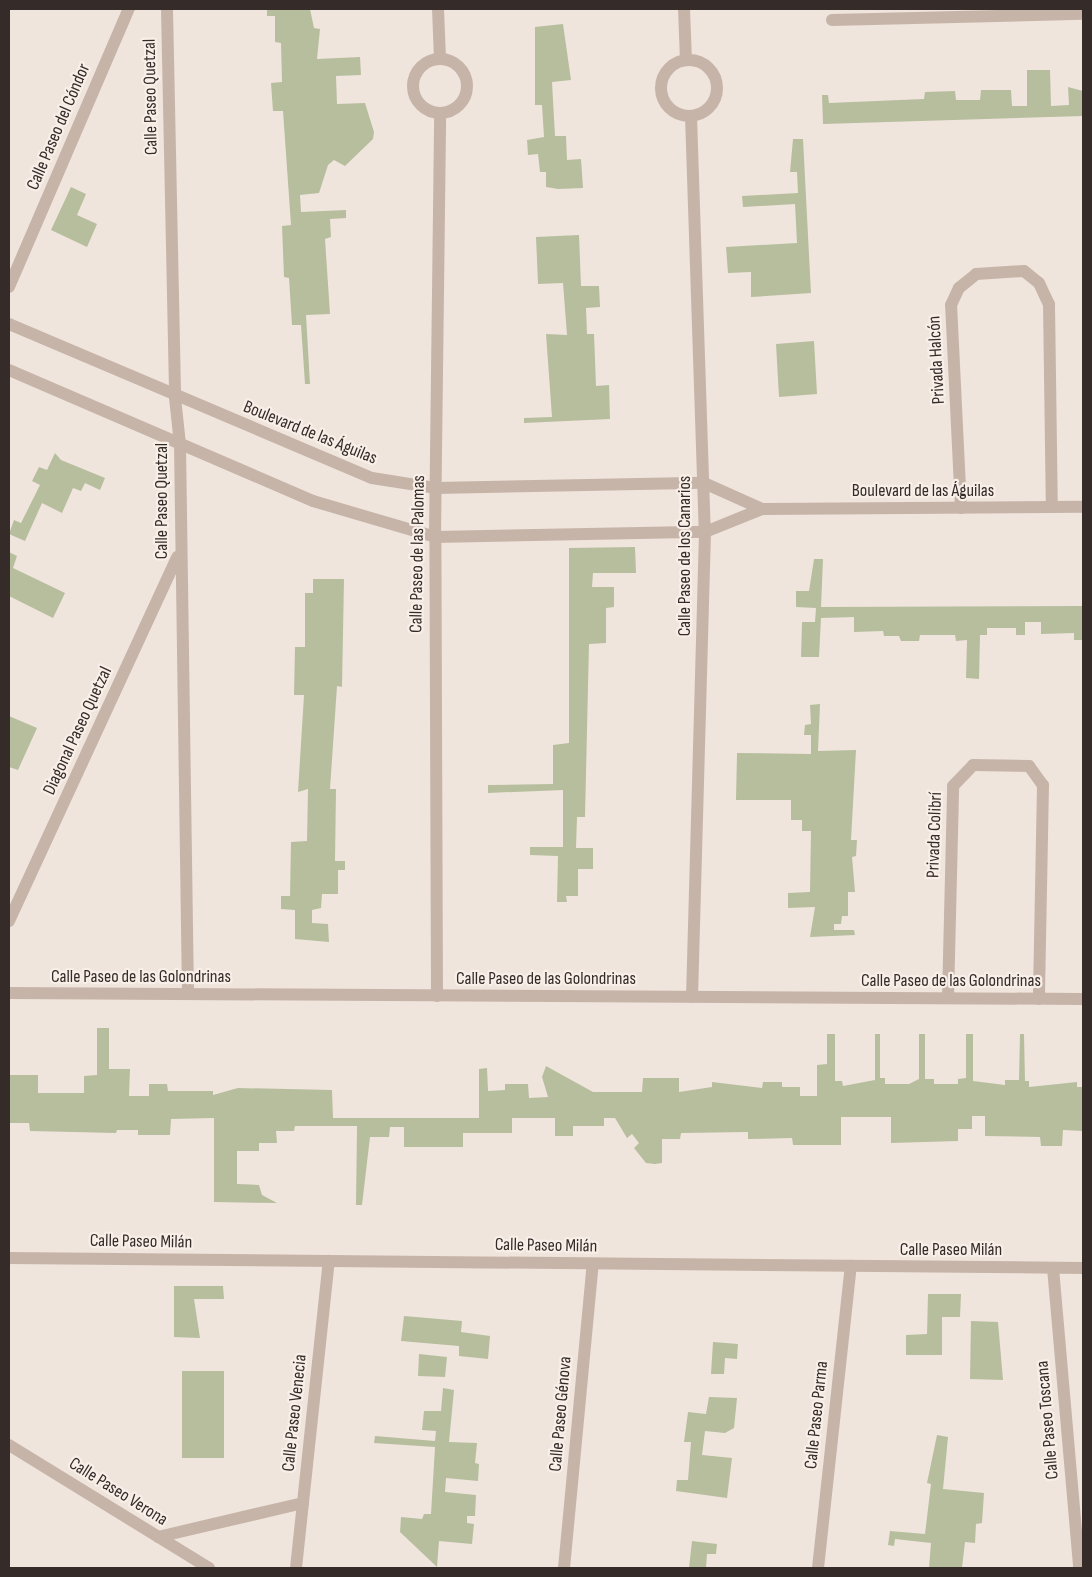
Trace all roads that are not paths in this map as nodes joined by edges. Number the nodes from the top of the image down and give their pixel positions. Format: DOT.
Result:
graph roads {
  1 [pos="129,9"];
  2 [pos="167,9"];
  3 [pos="438,9"];
  4 [pos="684,9"];
  5 [pos="1059,12"];
  6 [pos="938,13"];
  7 [pos="1083,14"];
  8 [pos="832,20"];
  9 [pos="440,58"];
  10 [pos="686,60"];
  11 [pos="440,113"];
  12 [pos="691,116"];
  13 [pos="9,287"];
  14 [pos="9,324"];
  15 [pos="9,370"];
  16 [pos="175,398"];
  17 [pos="180,444"];
  18 [pos="704,483"];
  19 [pos="436,488"];
  20 [pos="1052,507"];
  21 [pos="1083,507"];
  22 [pos="961,508"];
  23 [pos="762,509"];
  24 [pos="705,532"];
  25 [pos="434,537"];
  26 [pos="178,555"];
  27 [pos="9,921"];
  28 [pos="9,993"];
  29 [pos="188,994"];
  30 [pos="437,996"];
  31 [pos="692,997"];
  32 [pos="948,998"];
  33 [pos="1039,998"];
  34 [pos="1083,999"];
  35 [pos="9,1258"];
  36 [pos="329,1261"];
  37 [pos="593,1264"];
  38 [pos="851,1266"];
  39 [pos="1053,1268"];
  40 [pos="1083,1268"];
  41 [pos="9,1445"];
  42 [pos="303,1503"];
  43 [pos="158,1537"];
  44 [pos="209,1568"];
  45 [pos="296,1568"];
  46 [pos="564,1568"];
  47 [pos="818,1568"];
  48 [pos="1079,1568"];
  1 -- 13 [label="street, Calle Paseo del Cóndor"];
  2 -- 16 [label="street, Calle Paseo Quetzal"];
  3 -- 9 [label="street"];
  4 -- 10 [label="street"];
  5 -- 6 [label="street"];
  5 -- 7 [label="street"];
  6 -- 8 [label="street"];
  9 -- 11 [label="street"];
  9 -- 11 [label="street"];
  10 -- 12 [label="street"];
  10 -- 12 [label="street"];
  11 -- 19 [label="street, Calle Paseo de las Palomas"];
  12 -- 18 [label="street, Calle Paseo de los Canarios"];
  14 -- 16 [label="street, Boulevard de las Águilas"];
  15 -- 17 [label="street, Boulevard de las Águilas"];
  16 -- 17 [label="street, Calle Paseo Quetzal"];
  16 -- 19 [label="street, Boulevard de las Águilas"];
  17 -- 25 [label="street, Boulevard de las Águilas"];
  17 -- 26 [label="street, Calle Paseo Quetzal"];
  18 -- 19 [label="street, Boulevard de las Águilas"];
  18 -- 23 [label="street, Boulevard de las Águilas"];
  18 -- 24 [label="street, Calle Paseo de los Canarios"];
  19 -- 25 [label="street, Calle Paseo de las Palomas"];
  20 -- 21 [label="street, Boulevard de las Águilas"];
  20 -- 22 [label="street, Boulevard de las Águilas"];
  20 -- 22 [label="street, Privada Halcón"];
  22 -- 23 [label="street, Boulevard de las Águilas"];
  23 -- 24 [label="street, Boulevard de las Águilas"];
  24 -- 25 [label="street, Boulevard de las Águilas"];
  24 -- 31 [label="street, Calle Paseo de los Canarios"];
  25 -- 30 [label="street, Calle Paseo de las Palomas"];
  26 -- 27 [label="street, Diagonal Paseo Quetzal"];
  26 -- 29 [label="street, Calle Paseo Quetzal"];
  28 -- 29 [label="street, Calle Paseo de las Golondrinas"];
  29 -- 30 [label="street, Calle Paseo de las Golondrinas"];
  30 -- 31 [label="street, Calle Paseo de las Golondrinas"];
  31 -- 32 [label="street, Calle Paseo de las Golondrinas"];
  32 -- 33 [label="street, Calle Paseo de las Golondrinas"];
  32 -- 33 [label="street, Privada Colibrí"];
  33 -- 34 [label="street, Calle Paseo de las Golondrinas"];
  35 -- 36 [label="street, Calle Paseo Milán"];
  36 -- 37 [label="street, Calle Paseo Milán"];
  36 -- 42 [label="street, Calle Paseo Venecia"];
  37 -- 38 [label="street, Calle Paseo Milán"];
  37 -- 46 [label="street, Calle Paseo Génova"];
  38 -- 39 [label="street, Calle Paseo Milán"];
  38 -- 47 [label="street, Calle Paseo Parma"];
  39 -- 40 [label="street, Calle Paseo Milán"];
  39 -- 48 [label="street, Calle Paseo Toscana"];
  41 -- 43 [label="street, Calle Paseo Verona"];
  42 -- 43 [label="street"];
  42 -- 45 [label="street, Calle Paseo Venecia"];
  43 -- 44 [label="street, Calle Paseo Verona"];
}
